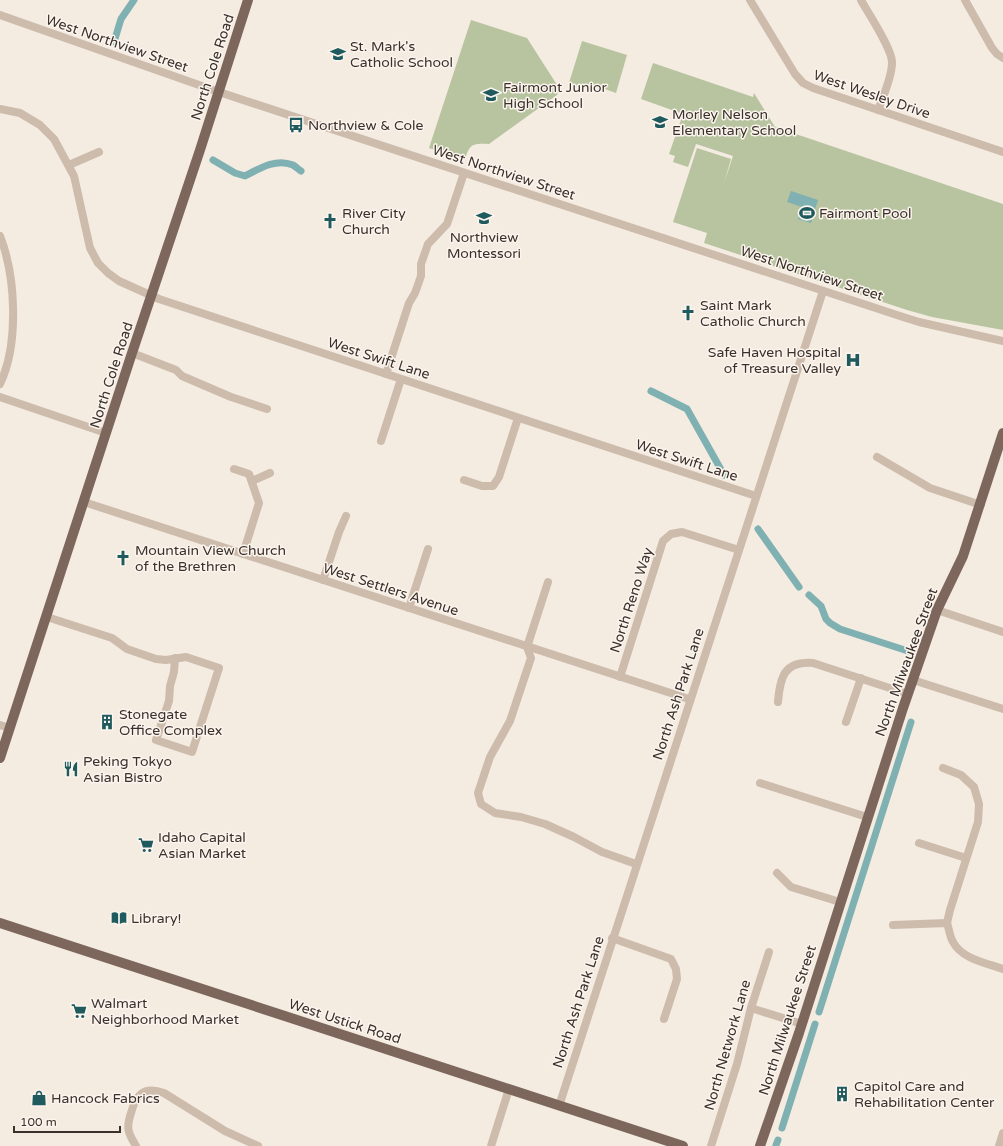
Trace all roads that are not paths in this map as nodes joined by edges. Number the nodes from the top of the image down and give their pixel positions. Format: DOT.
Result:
graph roads {
  1 [pos="248,0"];
  2 [pos="750,0"];
  3 [pos="861,0"];
  4 [pos="965,0"];
  5 [pos="0,15"];
  6 [pos="1003,58"];
  7 [pos="219,92"];
  8 [pos="0,109"];
  9 [pos="878,110"];
  10 [pos="99,152"];
  11 [pos="1003,152"];
  12 [pos="69,165"];
  13 [pos="464,172"];
  14 [pos="0,236"];
  15 [pos="823,291"];
  16 [pos="151,295"];
  17 [pos="1003,341"];
  18 [pos="132,353"];
  19 [pos="386,374"];
  20 [pos="401,379"];
  21 [pos="0,384"];
  22 [pos="0,397"];
  23 [pos="267,409"];
  24 [pos="518,418"];
  25 [pos="106,433"];
  26 [pos="1003,433"];
  27 [pos="381,442"];
  28 [pos="877,457"];
  29 [pos="234,470"];
  30 [pos="270,473"];
  31 [pos="464,480"];
  32 [pos="252,481"];
  33 [pos="756,496"];
  34 [pos="84,502"];
  35 [pos="981,505"];
  36 [pos="346,516"];
  37 [pos="428,549"];
  38 [pos="739,550"];
  39 [pos="243,554"];
  40 [pos="323,580"];
  41 [pos="548,582"];
  42 [pos="409,608"];
  43 [pos="937,610"];
  44 [pos="46,617"];
  45 [pos="1003,632"];
  46 [pos="527,646"];
  47 [pos="175,658"];
  48 [pos="620,677"];
  49 [pos="860,678"];
  50 [pos="913,680"];
  51 [pos="908,694"];
  52 [pos="689,699"];
  53 [pos="778,702"];
  54 [pos="1003,709"];
  55 [pos="846,722"];
  56 [pos="0,725"];
  57 [pos="10,728"];
  58 [pos="0,758"];
  59 [pos="943,768"];
  60 [pos="760,783"];
  61 [pos="867,817"];
  62 [pos="919,843"];
  63 [pos="966,858"];
  64 [pos="636,864"];
  65 [pos="777,873"];
  66 [pos="840,902"];
  67 [pos="0,923"];
  68 [pos="948,923"];
  69 [pos="893,925"];
  70 [pos="612,938"];
  71 [pos="769,952"];
  72 [pos="1003,969"];
  73 [pos="751,1008"];
  74 [pos="664,1019"];
  75 [pos="802,1024"];
  76 [pos="509,1089"];
  77 [pos="559,1106"];
  78 [pos="1003,1133"];
  79 [pos="136,1146"];
  80 [pos="258,1146"];
  81 [pos="491,1146"];
  82 [pos="682,1146"];
  83 [pos="711,1146"];
  84 [pos="760,1146"];
  85 [pos="999,1146"];
  1 -- 7 [label="main road, North Cole Road"];
  2 -- 9 [label="street, West Wesley Drive"];
  3 -- 9 [label="street"];
  4 -- 6 [label="street"];
  5 -- 7 [label="street, West Northview Street"];
  7 -- 13 [label="street, West Northview Street"];
  7 -- 16 [label="main road, North Cole Road"];
  8 -- 12 [label="street, West Swift Lane"];
  9 -- 11 [label="street, West Wesley Drive"];
  10 -- 12 [label="street"];
  12 -- 16 [label="street, West Swift Lane"];
  13 -- 15 [label="street, West Northview Street"];
  13 -- 19 [label="street"];
  14 -- 21 [label="street"];
  15 -- 17 [label="street, West Northview Street"];
  15 -- 33 [label="street, North Ash Park Lane"];
  16 -- 18 [label="main road, North Cole Road"];
  16 -- 19 [label="street, West Swift Lane"];
  18 -- 23 [label="street"];
  18 -- 25 [label="main road, North Cole Road"];
  19 -- 20 [label="street, West Swift Lane"];
  20 -- 24 [label="street, West Swift Lane"];
  20 -- 27 [label="street"];
  22 -- 25 [label="street"];
  24 -- 31 [label="street"];
  24 -- 33 [label="street, West Swift Lane"];
  25 -- 34 [label="main road, North Cole Road"];
  26 -- 35 [label="main road, North Milwaukee Street"];
  28 -- 35 [label="street"];
  29 -- 32 [label="street"];
  30 -- 32 [label="street"];
  32 -- 39 [label="street"];
  33 -- 38 [label="street, North Ash Park Lane"];
  34 -- 39 [label="street, West Settlers Avenue"];
  34 -- 44 [label="main road, North Cole Road"];
  35 -- 43 [label="main road, North Milwaukee Street"];
  36 -- 40 [label="street"];
  37 -- 42 [label="street"];
  38 -- 48 [label="street, North Reno Way"];
  38 -- 52 [label="street, North Ash Park Lane"];
  39 -- 40 [label="street, West Settlers Avenue"];
  40 -- 42 [label="street, West Settlers Avenue"];
  41 -- 46 [label="street"];
  42 -- 46 [label="street, West Settlers Avenue"];
  43 -- 45 [label="street"];
  43 -- 50 [label="main road, North Milwaukee Street"];
  44 -- 47 [label="street"];
  44 -- 57 [label="main road, North Cole Road"];
  46 -- 48 [label="street, West Settlers Avenue"];
  46 -- 64 [label="street"];
  47 -- 47 [label="street"];
  48 -- 52 [label="street, West Settlers Avenue"];
  49 -- 51 [label="street"];
  49 -- 53 [label="street"];
  49 -- 55 [label="street"];
  50 -- 51 [label="main road, North Milwaukee Street"];
  50 -- 54 [label="street"];
  51 -- 61 [label="main road, North Milwaukee Street"];
  52 -- 64 [label="street, North Ash Park Lane"];
  56 -- 57 [label="street"];
  57 -- 58 [label="main road, North Cole Road"];
  59 -- 63 [label="street"];
  60 -- 61 [label="street"];
  61 -- 66 [label="main road, North Milwaukee Street"];
  62 -- 63 [label="street"];
  63 -- 68 [label="street"];
  64 -- 70 [label="street, North Ash Park Lane"];
  65 -- 66 [label="street"];
  66 -- 75 [label="main road, North Milwaukee Street"];
  67 -- 76 [label="main road, West Ustick Road"];
  68 -- 69 [label="street"];
  68 -- 72 [label="street"];
  70 -- 74 [label="street"];
  70 -- 77 [label="street, North Ash Park Lane"];
  71 -- 73 [label="street, North Network Lane"];
  73 -- 75 [label="street"];
  73 -- 83 [label="street, North Network Lane"];
  75 -- 84 [label="main road, North Milwaukee Street"];
  76 -- 77 [label="main road, West Ustick Road"];
  76 -- 81 [label="street"];
  77 -- 82 [label="main road, West Ustick Road"];
  78 -- 85 [label="street"];
  79 -- 80 [label="street"];
}
